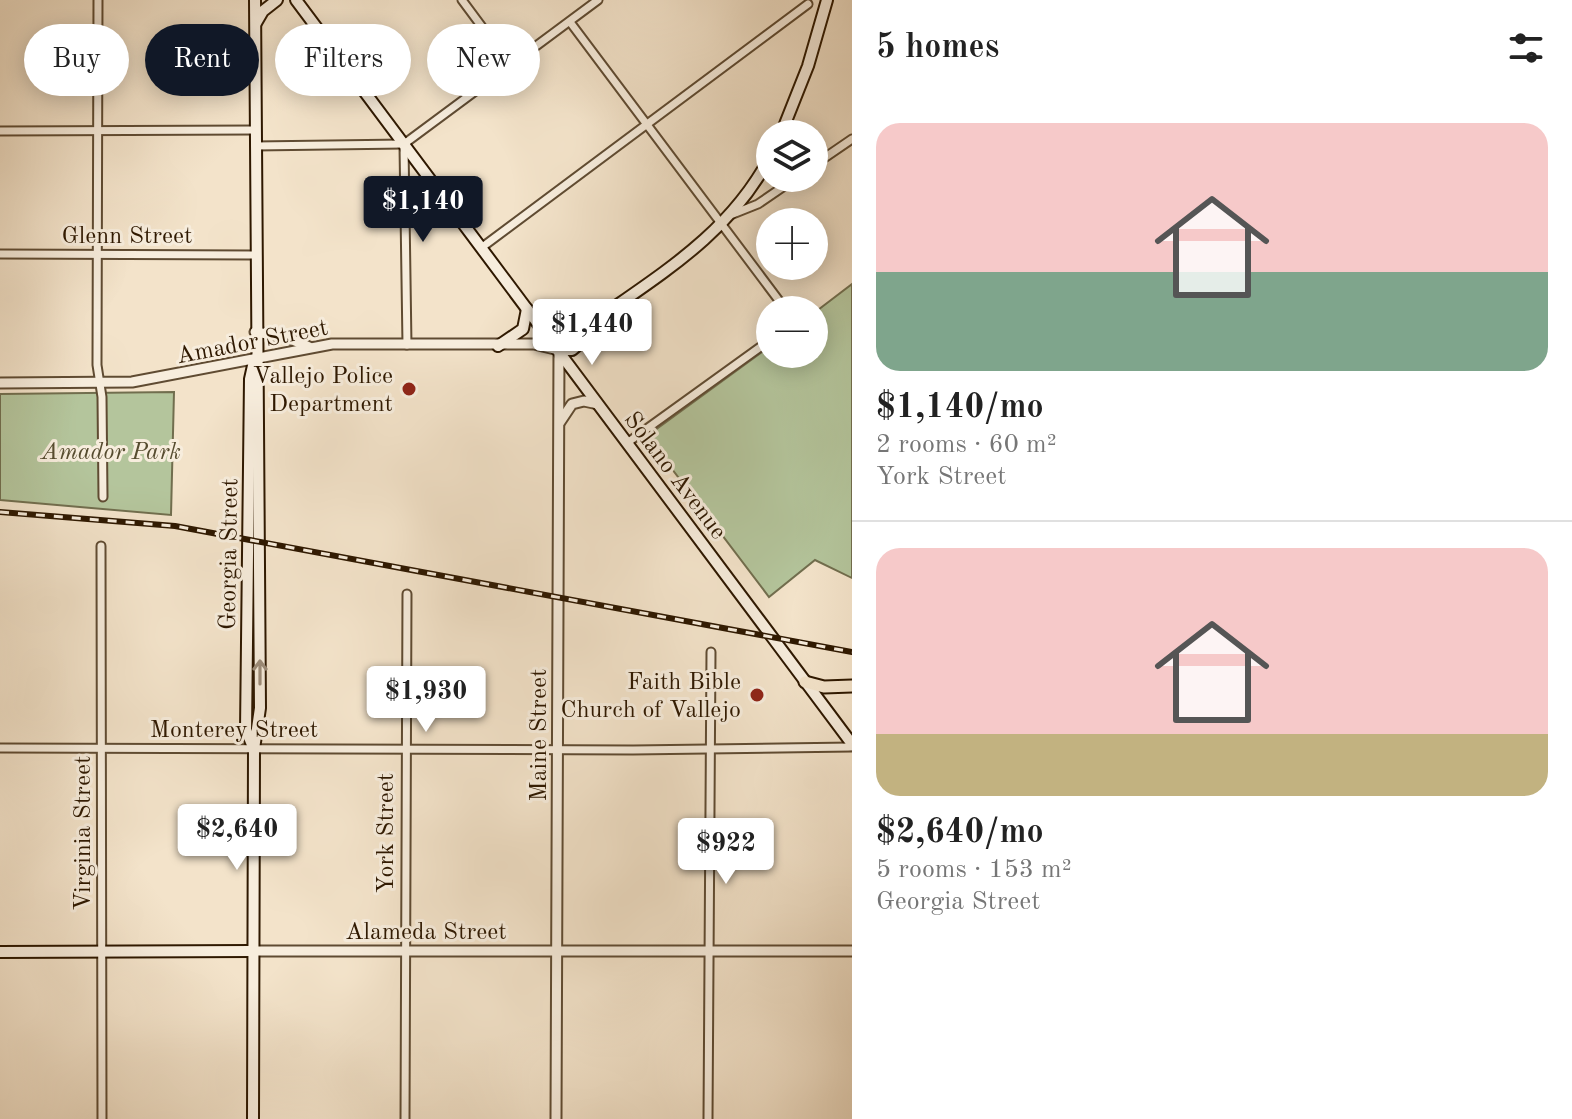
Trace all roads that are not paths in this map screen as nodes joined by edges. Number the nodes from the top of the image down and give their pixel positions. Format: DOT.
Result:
graph roads {
  1 [pos="98,0"];
  2 [pos="255,0"];
  3 [pos="277,0"];
  4 [pos="296,0"];
  5 [pos="462,0"];
  6 [pos="598,0"];
  7 [pos="807,2"];
  8 [pos="826,4"];
  9 [pos="570,22"];
  10 [pos="255,24"];
  11 [pos="256,24"];
  12 [pos="480,24"];
  13 [pos="540,44"];
  14 [pos="255,96"];
  15 [pos="470,96"];
  16 [pos="787,120"];
  17 [pos="647,127"];
  18 [pos="255,130"];
  19 [pos="0,131"];
  20 [pos="96,131"];
  21 [pos="852,139"];
  22 [pos="404,144"];
  23 [pos="255,146"];
  24 [pos="828,155"];
  25 [pos="756,179"];
  26 [pos="776,192"];
  27 [pos="733,214"];
  28 [pos="723,224"];
  29 [pos="481,248"];
  30 [pos="0,254"];
  31 [pos="96,255"];
  32 [pos="254,255"];
  33 [pos="776,296"];
  34 [pos="527,309"];
  35 [pos="255,332"];
  36 [pos="407,345"];
  37 [pos="498,346"];
  38 [pos="309,347"];
  39 [pos="559,350"];
  40 [pos="756,350"];
  41 [pos="255,359"];
  42 [pos="100,382"];
  43 [pos="0,383"];
  44 [pos="598,404"];
  45 [pos="558,425"];
  46 [pos="627,443"];
  47 [pos="103,497"];
  48 [pos="101,546"];
  49 [pos="407,594"];
  50 [pos="711,652"];
  51 [pos="805,682"];
  52 [pos="852,686"];
  53 [pos="852,745"];
  54 [pos="0,748"];
  55 [pos="102,748"];
  56 [pos="254,749"];
  57 [pos="711,749"];
  58 [pos="405,750"];
  59 [pos="557,750"];
  60 [pos="253,951"];
  61 [pos="406,951"];
  62 [pos="557,951"];
  63 [pos="710,951"];
  64 [pos="852,951"];
  65 [pos="0,952"];
  66 [pos="102,952"];
  67 [pos="102,1119"];
  68 [pos="253,1119"];
  69 [pos="405,1119"];
  70 [pos="556,1119"];
  71 [pos="708,1119"];
  1 -- 20 [label="street"];
  2 -- 10 [label="main road, Georgia Street"];
  3 -- 11 [label="main road"];
  4 -- 22 [label="main road, Solano Avenue"];
  5 -- 12 [label="street"];
  6 -- 9 [label="street"];
  7 -- 8 [label="street"];
  7 -- 17 [label="street"];
  8 -- 16 [label="main road"];
  9 -- 13 [label="street"];
  9 -- 17 [label="street"];
  14 -- 18 [label="main road, Georgia Street"];
  15 -- 22 [label="street"];
  17 -- 28 [label="street"];
  17 -- 29 [label="street"];
  18 -- 20 [label="street"];
  18 -- 23 [label="main road, Georgia Street"];
  19 -- 20 [label="street"];
  20 -- 31 [label="street"];
  21 -- 24 [label="street"];
  22 -- 23 [label="street"];
  22 -- 29 [label="main road, Solano Avenue"];
  22 -- 36 [label="street"];
  23 -- 32 [label="main road, Georgia Street"];
  25 -- 27 [label="main road"];
  26 -- 27 [label="street"];
  27 -- 28 [label="main road"];
  28 -- 33 [label="street"];
  28 -- 39 [label="main road"];
  29 -- 34 [label="main road, Solano Avenue"];
  30 -- 31 [label="street, Glenn Street"];
  31 -- 32 [label="street, Glenn Street"];
  31 -- 42 [label="street"];
  32 -- 35 [label="main road, Georgia Street"];
  34 -- 37 [label="main road"];
  34 -- 39 [label="main road, Solano Avenue"];
  35 -- 38 [label="street"];
  35 -- 41 [label="main road, Georgia Street"];
  36 -- 37 [label="street, Amador Street"];
  36 -- 38 [label="street, Amador Street"];
  37 -- 39 [label="street, Amador Street"];
  38 -- 41 [label="street, Amador Street"];
  39 -- 44 [label="main road, Solano Avenue"];
  39 -- 45 [label="street, Maine Street"];
  40 -- 46 [label="street"];
  41 -- 42 [label="street, Amador Street"];
  41 -- 56 [label="main road, Georgia Street"];
  42 -- 43 [label="street, Amador Street"];
  42 -- 47 [label="street"];
  44 -- 45 [label="street"];
  44 -- 46 [label="main road, Solano Avenue"];
  45 -- 59 [label="street, Maine Street"];
  46 -- 51 [label="main road, Solano Avenue"];
  48 -- 55 [label="street, Virginia Street"];
  49 -- 58 [label="street, York Street"];
  50 -- 57 [label="street"];
  51 -- 52 [label="main road"];
  51 -- 53 [label="main road, Solano Avenue"];
  53 -- 57 [label="street, Monterey Street"];
  54 -- 55 [label="street, Monterey Street"];
  55 -- 56 [label="street, Monterey Street"];
  55 -- 66 [label="street, Virginia Street"];
  56 -- 58 [label="street, Monterey Street"];
  56 -- 60 [label="main road, Georgia Street"];
  57 -- 59 [label="street, Monterey Street"];
  57 -- 63 [label="street"];
  58 -- 59 [label="street, Monterey Street"];
  58 -- 61 [label="street, York Street"];
  59 -- 62 [label="street, Maine Street"];
  60 -- 61 [label="street, Alameda Street"];
  60 -- 66 [label="main road, Alameda Street"];
  60 -- 68 [label="main road, Georgia Street"];
  61 -- 62 [label="street, Alameda Street"];
  61 -- 69 [label="street, York Street"];
  62 -- 63 [label="street, Alameda Street"];
  62 -- 70 [label="street, Maine Street"];
  63 -- 64 [label="street, Alameda Street"];
  63 -- 71 [label="street"];
  65 -- 66 [label="main road, Alameda Street"];
  66 -- 67 [label="street, Virginia Street"];
}
